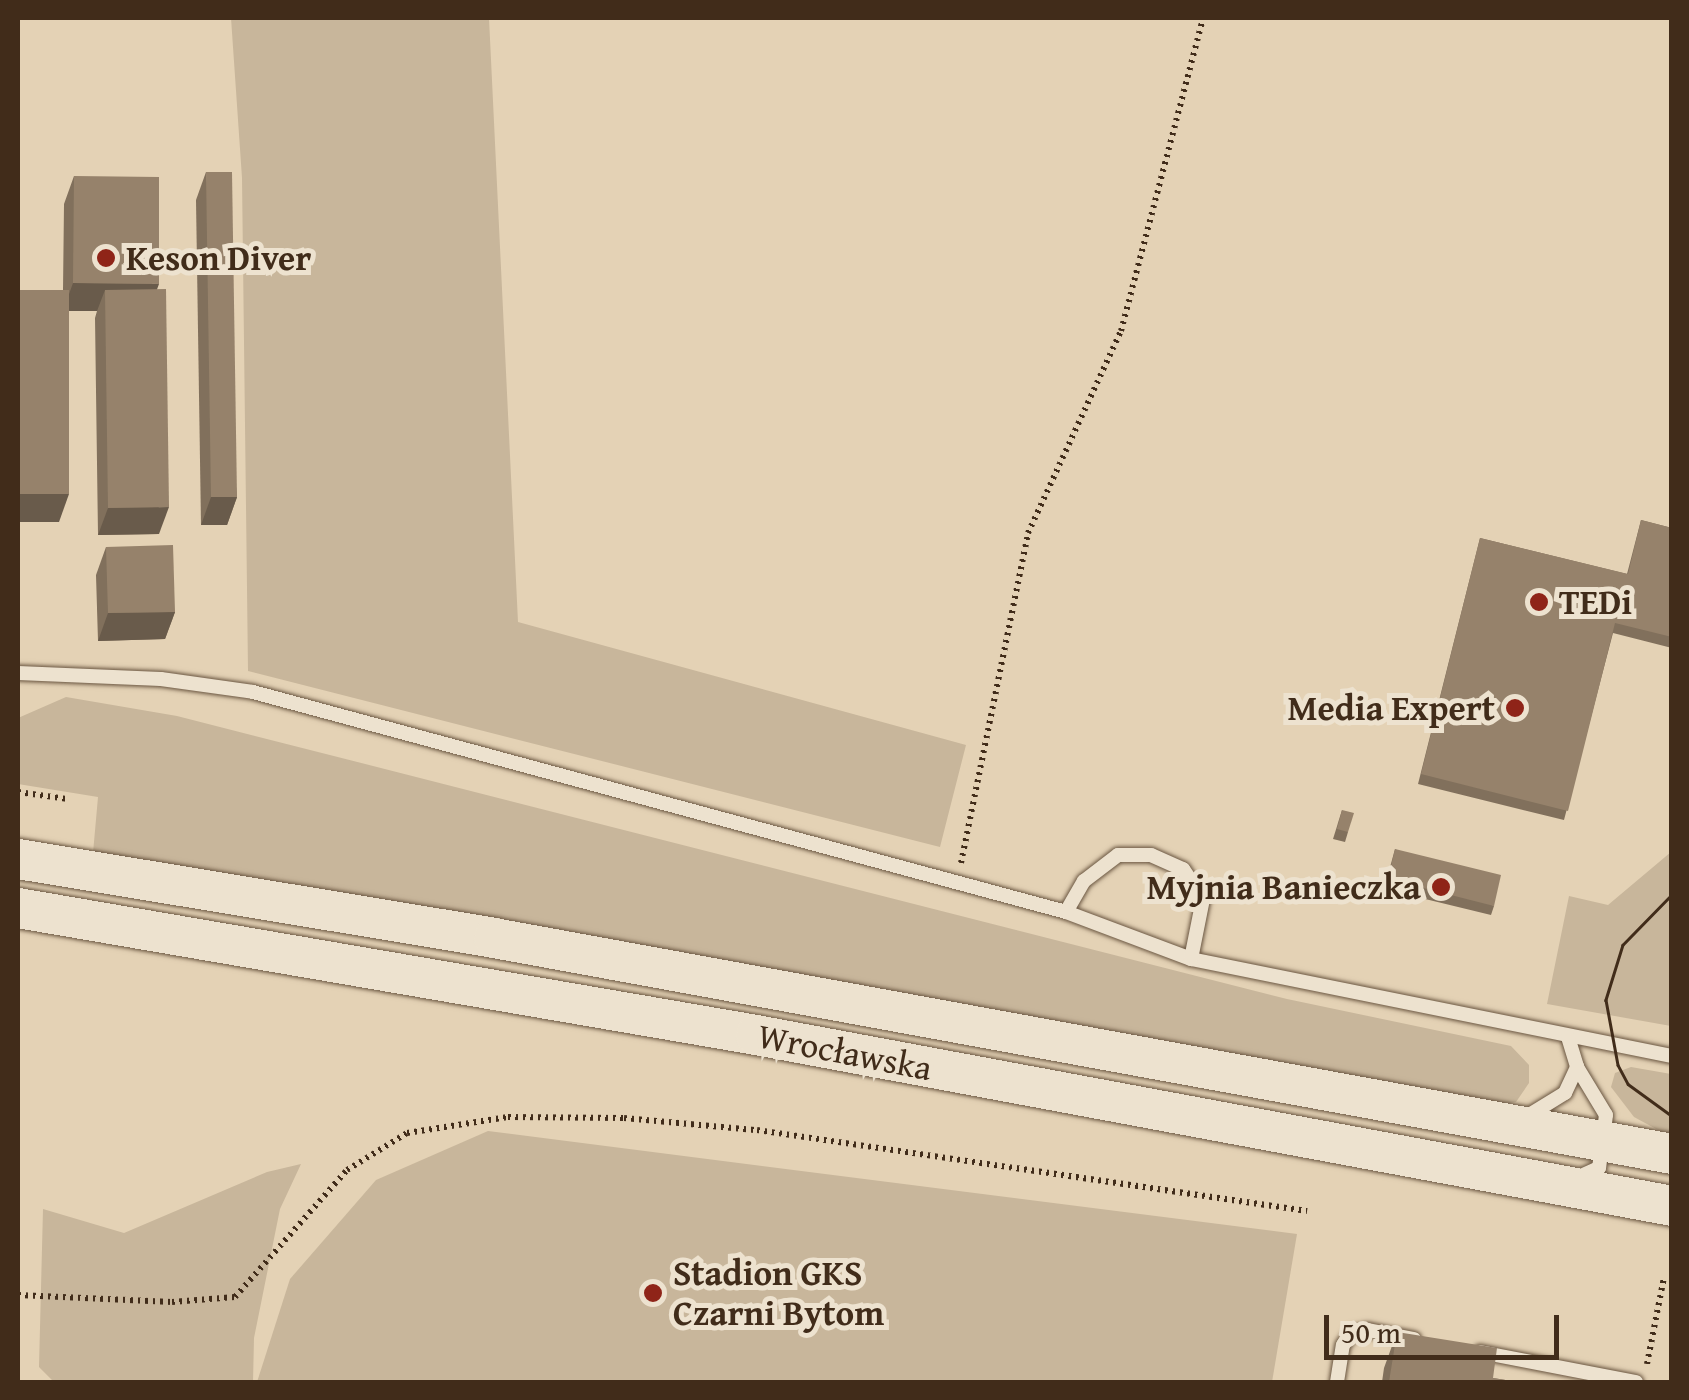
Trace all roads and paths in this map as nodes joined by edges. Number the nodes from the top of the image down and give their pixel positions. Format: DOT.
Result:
graph roads {
  1 [pos="1203,18"];
  2 [pos="25,674"];
  3 [pos="18,688"];
  4 [pos="18,792"];
  5 [pos="67,800"];
  6 [pos="18,858"];
  7 [pos="956,883"];
  8 [pos="18,908"];
  9 [pos="1066,912"];
  10 [pos="1191,959"];
  11 [pos="1568,1037"];
  12 [pos="1672,1056"];
  13 [pos="1577,1068"];
  14 [pos="1508,1124"];
  15 [pos="1607,1143"];
  16 [pos="1672,1154"];
  17 [pos="1560,1185"];
  18 [pos="1672,1206"];
  19 [pos="1308,1211"];
  20 [pos="1664,1277"];
  21 [pos="18,1295"];
  22 [pos="1425,1341"];
  23 [pos="1464,1348"];
  24 [pos="1337,1382"];
  25 [pos="1640,1382"];
  1 -- 7 [label="path"];
  2 -- 3 [label="lane"];
  2 -- 7 [label="lane"];
  4 -- 5 [label="path"];
  6 -- 14 [label="main road, Wrocławska"];
  7 -- 9 [label="lane"];
  8 -- 17 [label="main road, Wrocławska"];
  9 -- 10 [label="lane"];
  9 -- 10 [label="lane"];
  10 -- 11 [label="lane"];
  11 -- 12 [label="lane"];
  11 -- 13 [label="lane"];
  13 -- 14 [label="lane"];
  13 -- 15 [label="lane"];
  14 -- 15 [label="main road, Wrocławska"];
  15 -- 16 [label="main road, Wrocławska"];
  15 -- 17 [label="lane"];
  17 -- 18 [label="main road, Wrocławska"];
  19 -- 21 [label="path"];
  20 -- 25 [label="path"];
  22 -- 24 [label="lane"];
  23 -- 25 [label="lane"];
}
